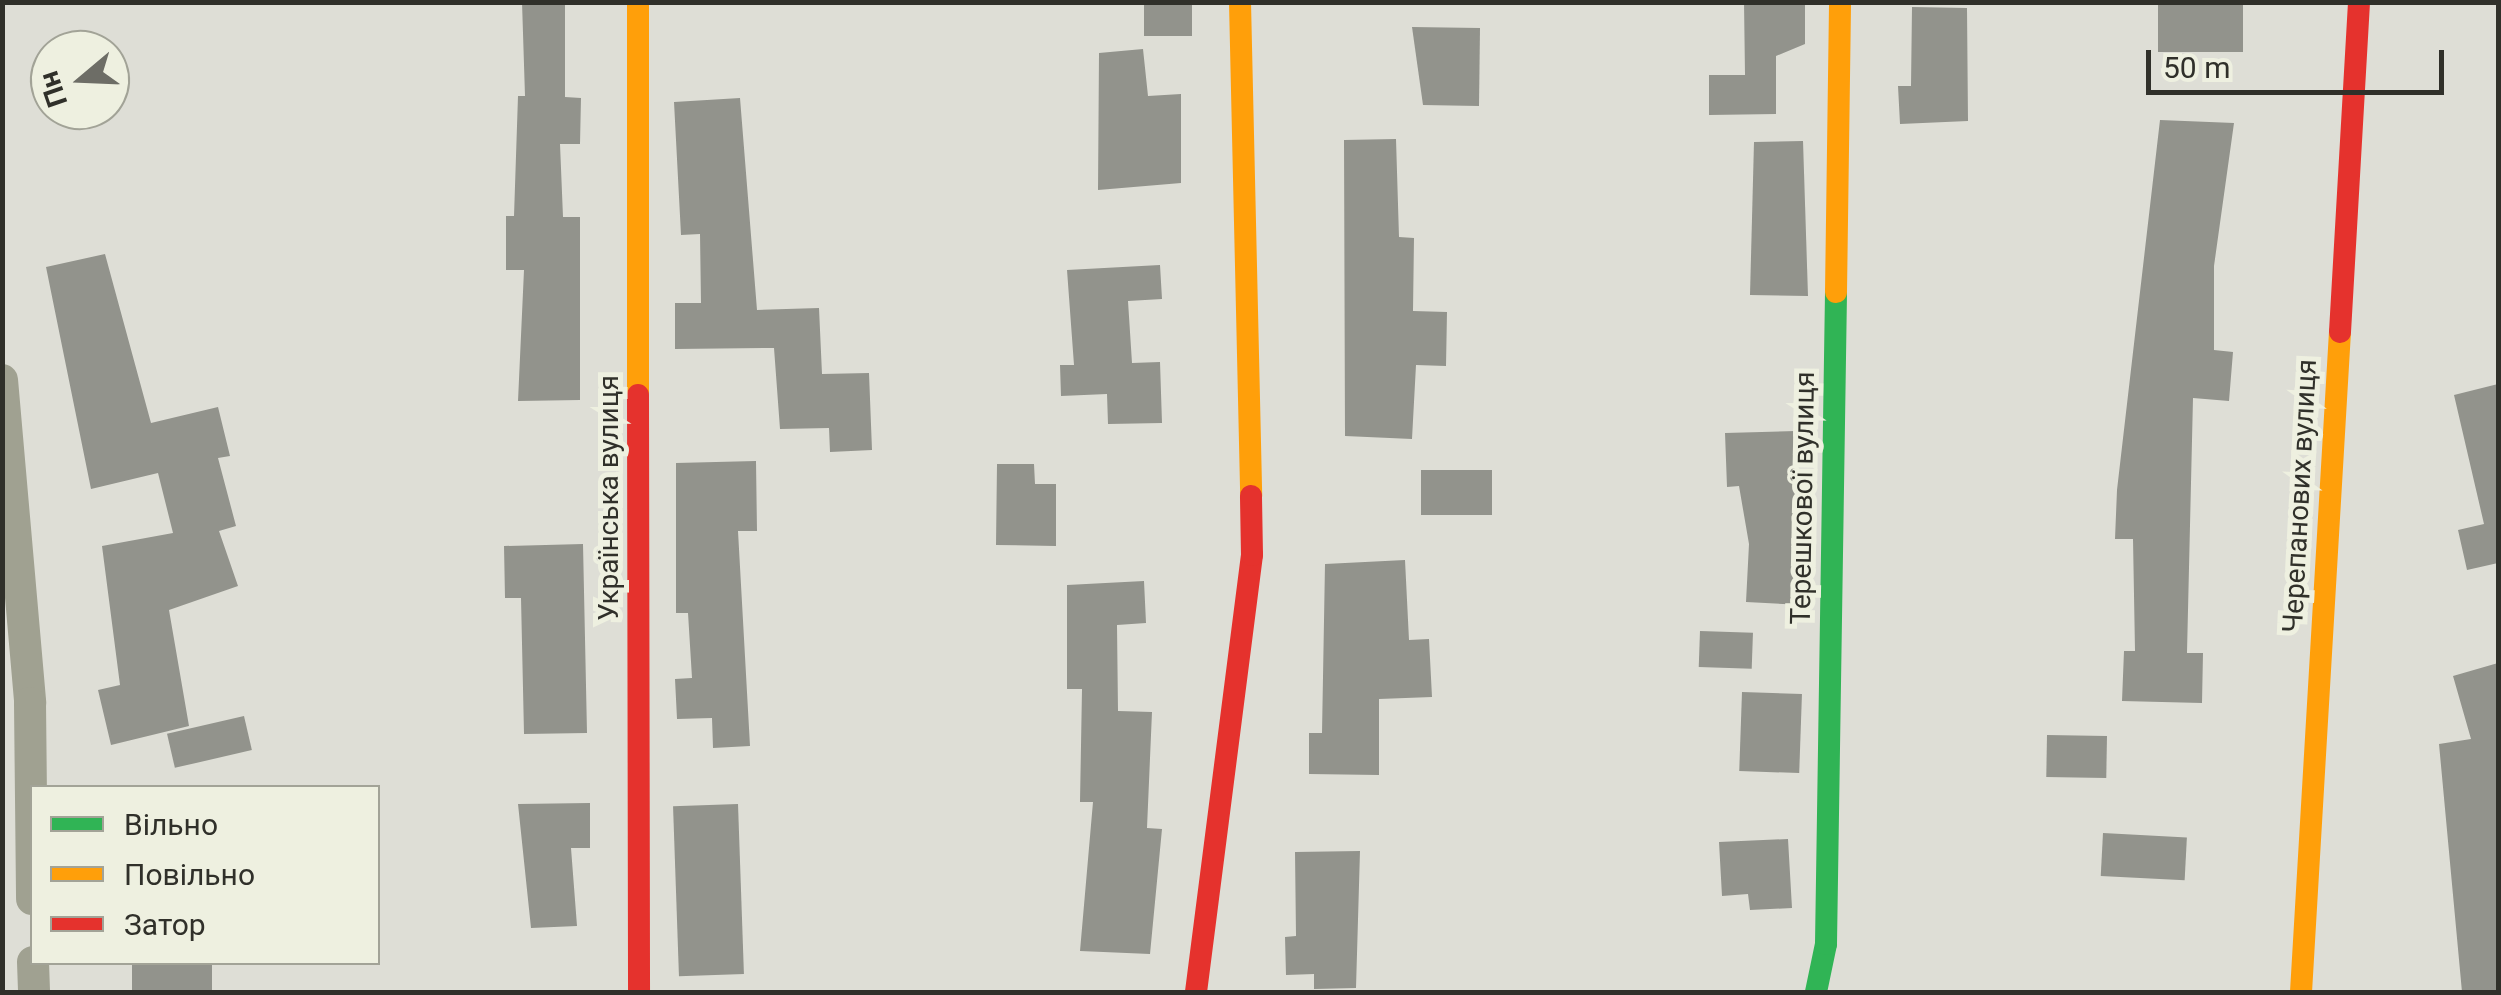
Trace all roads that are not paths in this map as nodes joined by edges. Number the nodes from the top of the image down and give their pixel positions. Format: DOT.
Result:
graph roads {
  1 [pos="638,2"];
  2 [pos="1240,2"];
  3 [pos="1840,2"];
  4 [pos="2359,2"];
  5 [pos="2,380"];
  6 [pos="31,785"];
  7 [pos="33,965"];
  8 [pos="34,992"];
  9 [pos="639,992"];
  10 [pos="1196,992"];
  11 [pos="1816,992"];
  12 [pos="2302,992"];
  1 -- 9 [label="street, Українська вулиця"];
  2 -- 10 [label="street"];
  3 -- 11 [label="street, Терешкової вулиця"];
  4 -- 12 [label="street, Черепанових вулиця"];
  5 -- 6 [label="street"];
  7 -- 8 [label="street"];
}
